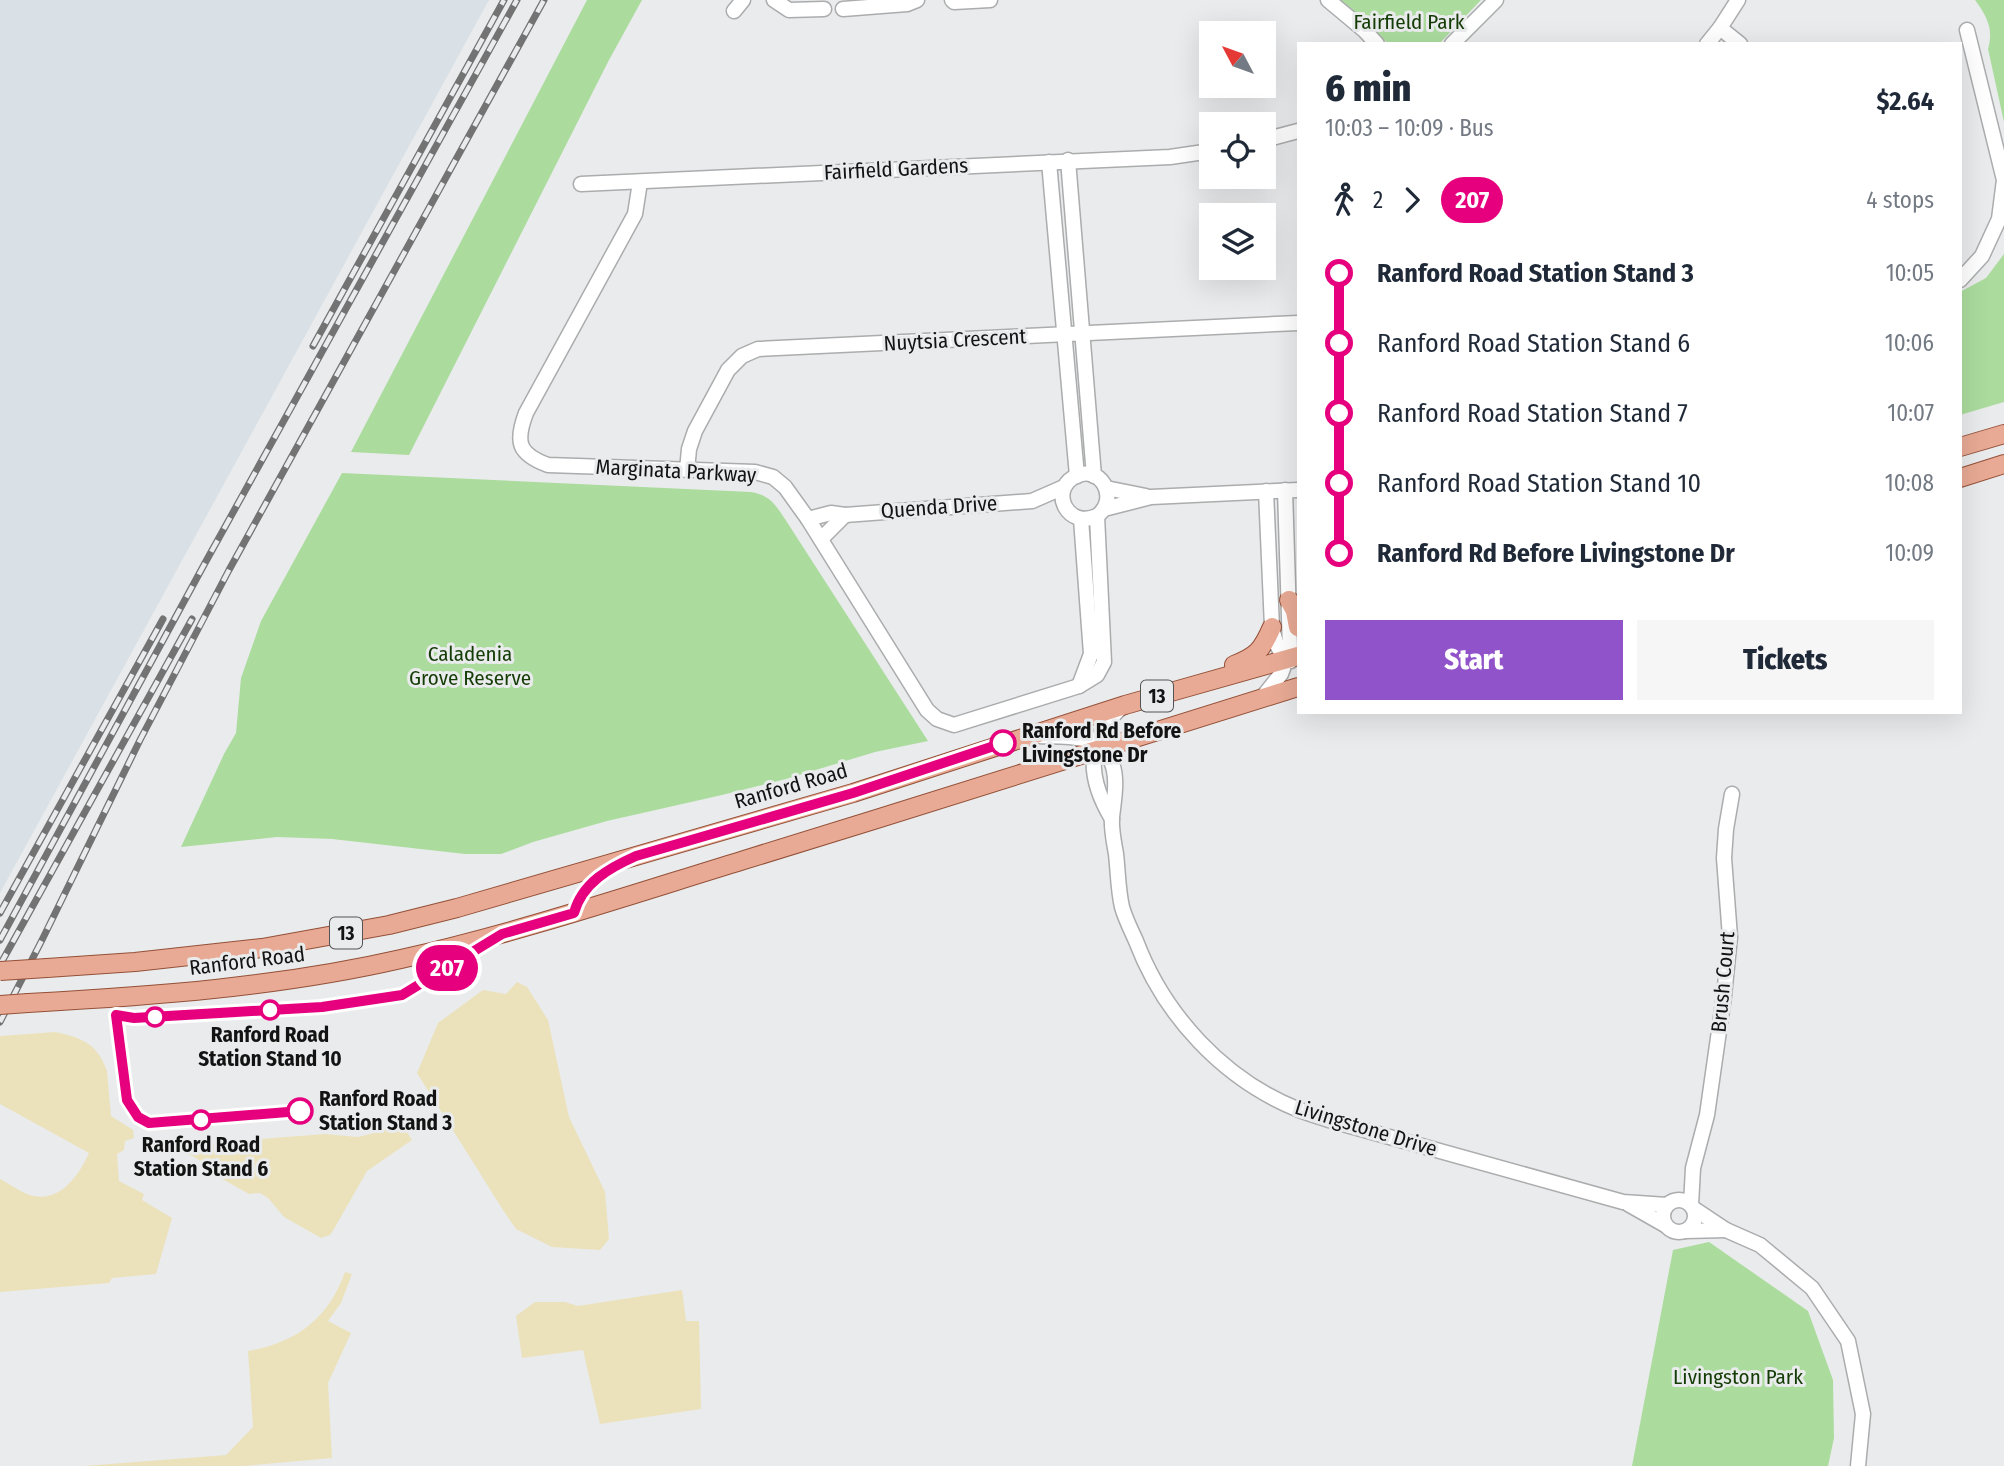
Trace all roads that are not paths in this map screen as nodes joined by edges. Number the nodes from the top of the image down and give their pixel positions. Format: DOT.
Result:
graph roads {
  1 [pos="774,0"];
  2 [pos="917,0"];
  3 [pos="952,0"];
  4 [pos="990,0"];
  5 [pos="1328,0"];
  6 [pos="1496,0"];
  7 [pos="1738,0"];
  8 [pos="824,9"];
  9 [pos="844,9"];
  10 [pos="1720,28"];
  11 [pos="1967,30"];
  12 [pos="1375,42"];
  13 [pos="1454,42"];
  14 [pos="1709,42"];
  15 [pos="1738,42"];
  16 [pos="1297,131"];
  17 [pos="1276,137"];
  18 [pos="1199,153"];
  19 [pos="1068,160"];
  20 [pos="1049,162"];
  21 [pos="640,182"];
  22 [pos="581,184"];
  23 [pos="1962,278"];
  24 [pos="1297,323"];
  25 [pos="1083,334"];
  26 [pos="1064,335"];
  27 [pos="2004,434"];
  28 [pos="1962,446"];
  29 [pos="2004,464"];
  30 [pos="687,470"];
  31 [pos="1077,476"];
  32 [pos="1094,476"];
  33 [pos="1962,477"];
  34 [pos="1065,488"];
  35 [pos="1106,488"];
  36 [pos="1292,490"];
  37 [pos="1266,491"];
  38 [pos="1151,497"];
  39 [pos="1032,500"];
  40 [pos="1066,509"];
  41 [pos="1100,513"];
  42 [pos="845,515"];
  43 [pos="808,519"];
  44 [pos="1081,519"];
  45 [pos="821,539"];
  46 [pos="1289,600"];
  47 [pos="1297,622"];
  48 [pos="1272,627"];
  49 [pos="1295,660"];
  50 [pos="1079,686"];
  51 [pos="1186,687"];
  52 [pos="1297,687"];
  53 [pos="1261,699"];
  54 [pos="1125,705"];
  55 [pos="1028,735"];
  56 [pos="1098,749"];
  57 [pos="1056,763"];
  58 [pos="1093,771"];
  59 [pos="1732,794"];
  60 [pos="1112,819"];
  61 [pos="0,971"];
  62 [pos="0,1005"];
  63 [pos="1693,1168"];
  64 [pos="1623,1202"];
  65 [pos="1671,1202"];
  66 [pos="1692,1206"];
  67 [pos="1665,1225"];
  68 [pos="1726,1230"];
  69 [pos="1685,1231"];
  70 [pos="1858,1466"];
  1 -- 8 [label="street"];
  2 -- 9 [label="street"];
  3 -- 4 [label="street"];
  5 -- 12 [label="street"];
  6 -- 13 [label="street"];
  7 -- 10 [label="street"];
  10 -- 14 [label="street"];
  10 -- 15 [label="street"];
  11 -- 23 [label="street"];
  16 -- 17 [label="street"];
  18 -- 19 [label="street, Fairfield Gardens"];
  19 -- 20 [label="street, Fairfield Gardens"];
  19 -- 25 [label="street"];
  20 -- 21 [label="street, Fairfield Gardens"];
  20 -- 26 [label="street"];
  21 -- 22 [label="street, Fairfield Gardens"];
  21 -- 30 [label="street, Marginata Parkway"];
  24 -- 25 [label="street, Nuytsia Crescent"];
  25 -- 26 [label="street, Nuytsia Crescent"];
  25 -- 32 [label="street"];
  26 -- 30 [label="street, Nuytsia Crescent"];
  26 -- 31 [label="street"];
  27 -- 28 [label="main road"];
  29 -- 33 [label="main road"];
  30 -- 43 [label="street, Marginata Parkway"];
  31 -- 32 [label="street"];
  31 -- 34 [label="street"];
  32 -- 35 [label="street"];
  34 -- 39 [label="street, Quenda Drive"];
  34 -- 40 [label="street"];
  35 -- 38 [label="street"];
  35 -- 41 [label="street, Marginata Parkway"];
  36 -- 37 [label="street"];
  36 -- 46 [label="street"];
  37 -- 38 [label="street"];
  37 -- 48 [label="street"];
  38 -- 41 [label="street"];
  39 -- 40 [label="street, Quenda Drive"];
  39 -- 42 [label="street, Quenda Drive"];
  40 -- 44 [label="street"];
  41 -- 44 [label="street"];
  41 -- 50 [label="street, Marginata Parkway"];
  42 -- 43 [label="street, Quenda Drive"];
  42 -- 45 [label="street"];
  43 -- 45 [label="street, Marginata Parkway"];
  44 -- 50 [label="street"];
  45 -- 50 [label="street, Marginata Parkway"];
  46 -- 47 [label="main road"];
  46 -- 49 [label="street"];
  48 -- 49 [label="street"];
  48 -- 51 [label="main road"];
  49 -- 51 [label="main road, Ranford Road / 13"];
  49 -- 53 [label="street"];
  51 -- 54 [label="main road, Ranford Road / 13"];
  52 -- 53 [label="main road, Ranford Road / 13"];
  53 -- 56 [label="main road, Ranford Road / 13"];
  54 -- 55 [label="main road, Ranford Road / 13"];
  54 -- 56 [label="street, Livingstone Drive"];
  55 -- 56 [label="street"];
  55 -- 61 [label="main road, Ranford Road / 13, bridge"];
  56 -- 57 [label="main road, Ranford Road / 13"];
  56 -- 58 [label="street, Livingstone Drive"];
  56 -- 60 [label="street, Livingstone Drive"];
  57 -- 58 [label="street"];
  57 -- 62 [label="main road, Ranford Road / 13, bridge"];
  58 -- 60 [label="street, Livingstone Drive"];
  59 -- 63 [label="street, Brush Court"];
  60 -- 64 [label="street, Livingstone Drive"];
  63 -- 65 [label="street, Brush Court"];
  63 -- 66 [label="street, Brush Court"];
  64 -- 65 [label="street, Livingstone Drive"];
  64 -- 67 [label="street, Livingstone Drive"];
  65 -- 66 [label="street"];
  65 -- 67 [label="street"];
  66 -- 68 [label="street"];
  66 -- 69 [label="street"];
  67 -- 69 [label="street"];
  68 -- 69 [label="street"];
  68 -- 70 [label="street"];
}
